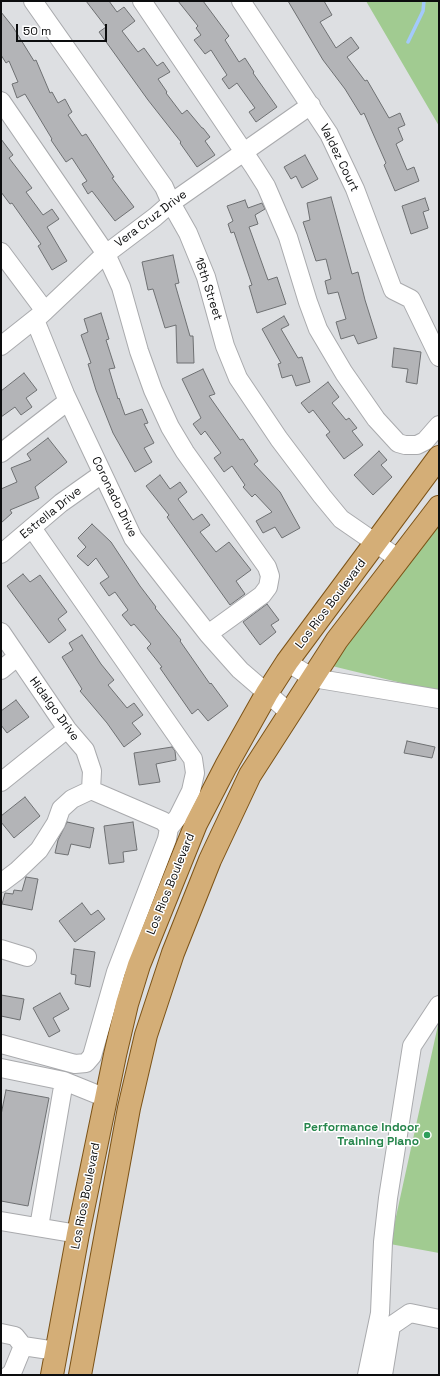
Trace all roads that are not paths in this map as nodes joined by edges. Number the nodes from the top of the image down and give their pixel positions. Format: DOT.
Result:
graph roads {
  1 [pos="33,1"];
  2 [pos="142,1"];
  3 [pos="241,1"];
  4 [pos="1,101"];
  5 [pos="311,105"];
  6 [pos="244,152"];
  7 [pos="171,203"];
  8 [pos="1,252"];
  9 [pos="106,254"];
  10 [pos="45,311"];
  11 [pos="1,346"];
  12 [pos="439,356"];
  13 [pos="68,401"];
  14 [pos="439,425"];
  15 [pos="1,453"];
  16 [pos="439,457"];
  17 [pos="102,474"];
  18 [pos="439,506"];
  19 [pos="32,528"];
  20 [pos="376,543"];
  21 [pos="1,554"];
  22 [pos="399,559"];
  23 [pos="1,632"];
  24 [pos="208,634"];
  25 [pos="17,657"];
  26 [pos="288,662"];
  27 [pos="1,670"];
  28 [pos="313,678"];
  29 [pos="267,693"];
  30 [pos="439,699"];
  31 [pos="290,713"];
  32 [pos="68,729"];
  33 [pos="1,782"];
  34 [pos="91,790"];
  35 [pos="169,828"];
  36 [pos="1,883"];
  37 [pos="1,949"];
  38 [pos="27,958"];
  39 [pos="439,1005"];
  40 [pos="1,1044"];
  41 [pos="1,1068"];
  42 [pos="64,1082"];
  43 [pos="106,1098"];
  44 [pos="129,1108"];
  45 [pos="1,1221"];
  46 [pos="39,1228"];
  47 [pos="78,1234"];
  48 [pos="106,1238"];
  49 [pos="439,1319"];
  50 [pos="1,1333"];
  51 [pos="23,1346"];
  52 [pos="56,1351"];
  53 [pos="9,1375"];
  54 [pos="52,1375"];
  55 [pos="80,1375"];
  56 [pos="367,1375"];
  57 [pos="383,1375"];
  1 -- 7 [label="street, 18th Street"];
  2 -- 6 [label="street"];
  3 -- 5 [label="street, Valdez Court"];
  4 -- 9 [label="street"];
  5 -- 6 [label="street, Vera Cruz Drive"];
  5 -- 12 [label="street, Valdez Court"];
  6 -- 7 [label="street, Vera Cruz Drive"];
  6 -- 14 [label="street"];
  7 -- 9 [label="street, Vera Cruz Drive"];
  7 -- 20 [label="street, 18th Street"];
  8 -- 10 [label="street"];
  9 -- 10 [label="street, Vera Cruz Drive"];
  9 -- 24 [label="street"];
  10 -- 11 [label="street, Vera Cruz Drive"];
  10 -- 13 [label="street, Coronado Drive"];
  13 -- 15 [label="street"];
  13 -- 17 [label="street, Coronado Drive"];
  16 -- 20 [label="main road, Los Rios Boulevard"];
  17 -- 19 [label="street, Estrella Drive"];
  17 -- 24 [label="street, Coronado Drive"];
  18 -- 22 [label="main road"];
  19 -- 21 [label="street, Estrella Drive"];
  19 -- 35 [label="street"];
  20 -- 22 [label="street, 18th Street"];
  20 -- 26 [label="main road, Los Rios Boulevard"];
  22 -- 28 [label="main road"];
  23 -- 25 [label="street, Hidalgo Drive"];
  24 -- 29 [label="street, Coronado Drive"];
  25 -- 27 [label="street"];
  25 -- 32 [label="street, Hidalgo Drive"];
  26 -- 28 [label="street"];
  26 -- 29 [label="main road, Los Rios Boulevard"];
  28 -- 30 [label="street"];
  28 -- 31 [label="main road"];
  29 -- 31 [label="street, Coronado Drive"];
  29 -- 43 [label="main road, Los Rios Boulevard"];
  31 -- 44 [label="main road"];
  32 -- 33 [label="street"];
  32 -- 34 [label="street, Hidalgo Drive"];
  34 -- 35 [label="street"];
  34 -- 36 [label="street"];
  35 -- 40 [label="street"];
  37 -- 38 [label="street"];
  39 -- 56 [label="street"];
  41 -- 42 [label="street"];
  42 -- 43 [label="street"];
  42 -- 46 [label="street"];
  43 -- 44 [label="main road"];
  43 -- 47 [label="main road, Los Rios Boulevard"];
  44 -- 48 [label="main road"];
  45 -- 46 [label="street"];
  46 -- 47 [label="street"];
  47 -- 48 [label="main road"];
  47 -- 52 [label="main road, Los Rios Boulevard"];
  48 -- 55 [label="main road"];
  49 -- 57 [label="street"];
  50 -- 51 [label="street"];
  51 -- 52 [label="street"];
  51 -- 53 [label="street"];
  52 -- 54 [label="main road, Los Rios Boulevard"];
}
